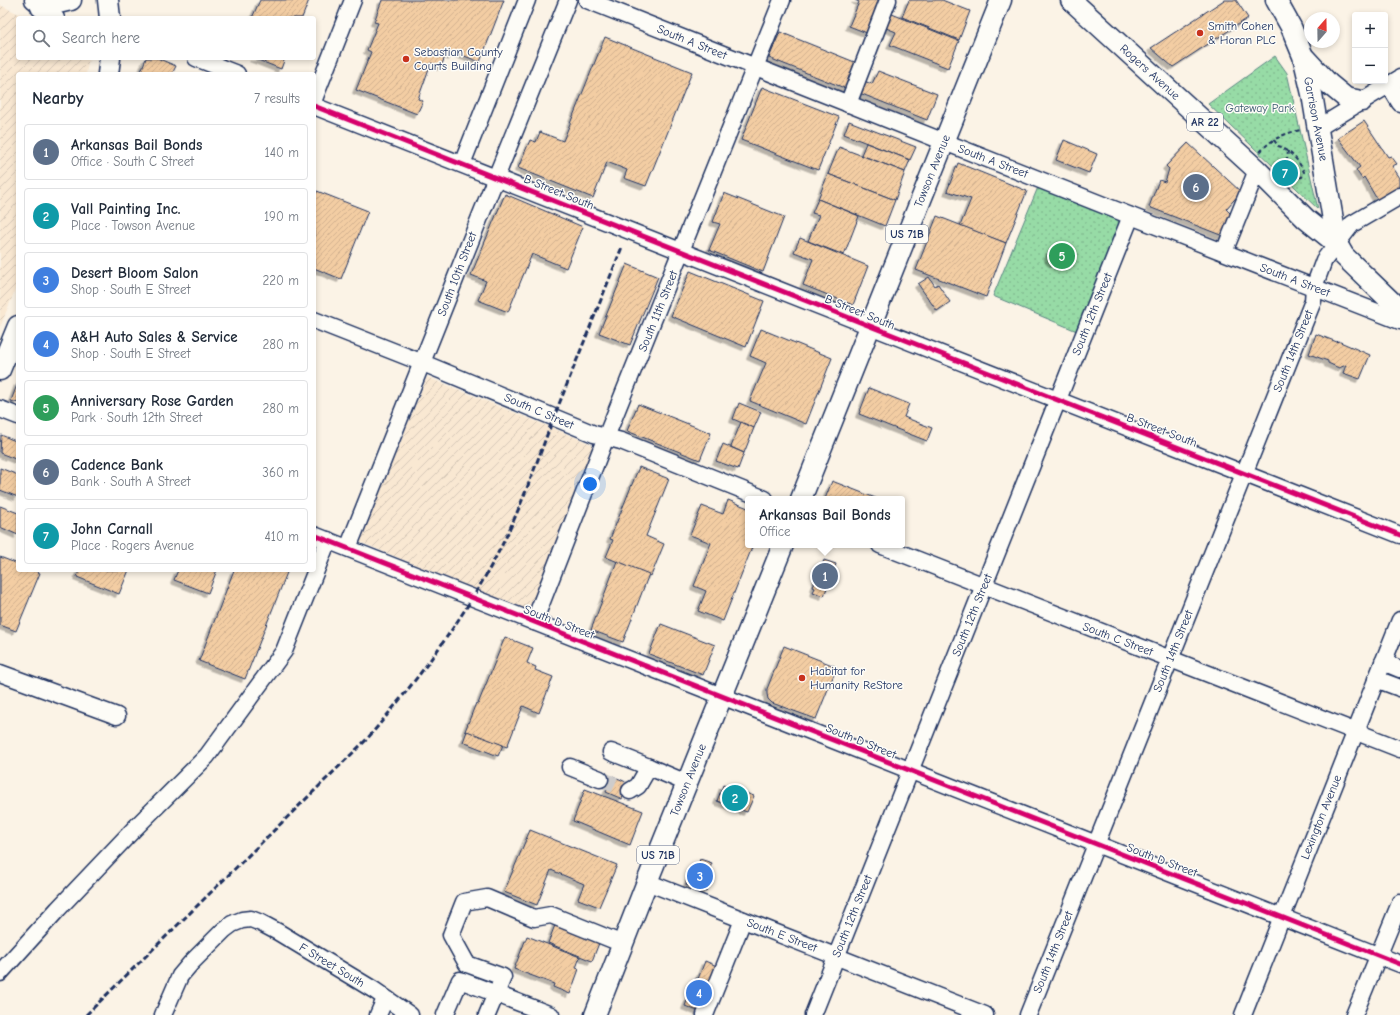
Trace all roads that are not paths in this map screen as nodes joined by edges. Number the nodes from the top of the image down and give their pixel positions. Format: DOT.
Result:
graph roads {
  1 [pos="71,0"];
  2 [pos="108,0"];
  3 [pos="353,0"];
  4 [pos="527,0"];
  5 [pos="568,0"];
  6 [pos="587,0"];
  7 [pos="782,0"];
  8 [pos="888,0"];
  9 [pos="1071,0"];
  10 [pos="1276,0"];
  11 [pos="1000,1"];
  12 [pos="43,8"];
  13 [pos="110,16"];
  14 [pos="1303,56"];
  15 [pos="110,60"];
  16 [pos="201,60"];
  17 [pos="755,67"];
  18 [pos="108,72"];
  19 [pos="231,72"];
  20 [pos="1394,81"];
  21 [pos="316,94"];
  22 [pos="1362,101"];
  23 [pos="1400,103"];
  24 [pos="848,104"];
  25 [pos="316,107"];
  26 [pos="1310,129"];
  27 [pos="944,142"];
  28 [pos="1258,162"];
  29 [pos="462,164"];
  30 [pos="496,178"];
  31 [pos="1400,196"];
  32 [pos="1131,216"];
  33 [pos="1337,244"];
  34 [pos="682,252"];
  35 [pos="1224,252"];
  36 [pos="1314,287"];
  37 [pos="1400,310"];
  38 [pos="316,321"];
  39 [pos="1400,321"];
  40 [pos="870,326"];
  41 [pos="16,331"];
  42 [pos="423,363"];
  43 [pos="0,370"];
  44 [pos="1058,400"];
  45 [pos="0,408"];
  46 [pos="16,415"];
  47 [pos="606,437"];
  48 [pos="1244,474"];
  49 [pos="757,496"];
  50 [pos="802,496"];
  51 [pos="1400,535"];
  52 [pos="321,538"];
  53 [pos="348,548"];
  54 [pos="782,548"];
  55 [pos="888,548"];
  56 [pos="316,553"];
  57 [pos="310,572"];
  58 [pos="984,586"];
  59 [pos="1400,620"];
  60 [pos="534,622"];
  61 [pos="1170,659"];
  62 [pos="1383,662"];
  63 [pos="1400,669"];
  64 [pos="0,673"];
  65 [pos="1376,679"];
  66 [pos="1400,688"];
  67 [pos="722,696"];
  68 [pos="117,716"];
  69 [pos="1355,732"];
  70 [pos="1400,749"];
  71 [pos="611,752"];
  72 [pos="570,767"];
  73 [pos="649,767"];
  74 [pos="910,772"];
  75 [pos="600,779"];
  76 [pos="687,783"];
  77 [pos="630,791"];
  78 [pos="1096,845"];
  79 [pos="647,882"];
  80 [pos="1400,903"];
  81 [pos="1282,917"];
  82 [pos="743,920"];
  83 [pos="623,944"];
  84 [pos="1378,955"];
  85 [pos="836,957"];
  86 [pos="1400,964"];
  87 [pos="0,973"];
  88 [pos="496,994"];
  89 [pos="385,999"];
  90 [pos="163,1015"];
  91 [pos="378,1015"];
  92 [pos="410,1015"];
  93 [pos="445,1015"];
  94 [pos="487,1015"];
  95 [pos="551,1015"];
  96 [pos="595,1015"];
  97 [pos="705,1015"];
  98 [pos="813,1015"];
  99 [pos="985,1015"];
  100 [pos="1028,1015"];
  101 [pos="1242,1015"];
  102 [pos="1354,1015"];
  1 -- 12 [label="main road"];
  2 -- 13 [label="main road"];
  3 -- 21 [label="street"];
  4 -- 29 [label="street"];
  5 -- 30 [label="street, South 10th Street"];
  6 -- 17 [label="street, South A Street"];
  7 -- 17 [label="street, South 11th Street"];
  8 -- 24 [label="street"];
  9 -- 28 [label="main road, Rogers Avenue / AR 22"];
  10 -- 14 [label="main road, Garrison Avenue"];
  11 -- 27 [label="main road, Towson Avenue / US 71B"];
  14 -- 22 [label="main road"];
  14 -- 26 [label="main road, Garrison Avenue"];
  15 -- 18 [label="main road"];
  16 -- 19 [label="street"];
  17 -- 24 [label="street, South A Street"];
  17 -- 34 [label="street, South 11th Street"];
  20 -- 22 [label="street"];
  20 -- 23 [label="street"];
  22 -- 26 [label="street"];
  24 -- 27 [label="street, South A Street"];
  25 -- 29 [label="street, B Street South"];
  26 -- 33 [label="main road, Garrison Avenue"];
  27 -- 32 [label="street, South A Street"];
  27 -- 40 [label="main road, Towson Avenue / US 71B"];
  28 -- 33 [label="main road, Rogers Avenue / AR 22"];
  28 -- 35 [label="street"];
  29 -- 30 [label="street, B Street South"];
  30 -- 34 [label="street, B Street South"];
  30 -- 42 [label="street, South 10th Street"];
  31 -- 33 [label="street, South 14th Street"];
  32 -- 35 [label="street, South A Street"];
  32 -- 44 [label="street, South 12th Street"];
  33 -- 36 [label="street, South 14th Street"];
  33 -- 37 [label="main road, Rogers Avenue / AR 22"];
  34 -- 40 [label="street, B Street South"];
  34 -- 47 [label="street, South 11th Street"];
  35 -- 36 [label="street, South A Street"];
  36 -- 39 [label="street, South A Street"];
  36 -- 48 [label="street, South 14th Street"];
  38 -- 42 [label="street, South C Street"];
  40 -- 44 [label="street, B Street South"];
  40 -- 50 [label="main road, Towson Avenue / US 71B"];
  41 -- 43 [label="main road"];
  42 -- 47 [label="street, South C Street"];
  42 -- 53 [label="street, South 10th Street"];
  44 -- 48 [label="street, B Street South"];
  44 -- 58 [label="street, South 12th Street"];
  45 -- 46 [label="street"];
  47 -- 49 [label="street, South C Street"];
  47 -- 60 [label="street, South 11th Street"];
  48 -- 51 [label="street, B Street South"];
  48 -- 61 [label="street, South 14th Street"];
  52 -- 53 [label="street, South D Street"];
  52 -- 56 [label="street"];
  53 -- 60 [label="street, South D Street"];
  54 -- 67 [label="main road, Towson Avenue / US 71B"];
  55 -- 58 [label="street, South C Street"];
  57 -- 87 [label="street"];
  58 -- 61 [label="street, South C Street"];
  58 -- 74 [label="street, South 12th Street"];
  59 -- 62 [label="street, Lexington Avenue"];
  60 -- 67 [label="street, South D Street"];
  61 -- 69 [label="street, South C Street"];
  61 -- 78 [label="street, South 14th Street"];
  62 -- 63 [label="street"];
  62 -- 65 [label="street, Lexington Avenue"];
  64 -- 68 [label="street"];
  65 -- 66 [label="street"];
  65 -- 69 [label="street, Lexington Avenue"];
  67 -- 74 [label="street, South D Street"];
  67 -- 76 [label="main road, Towson Avenue / US 71B"];
  69 -- 70 [label="street, South C Street"];
  69 -- 81 [label="street, Lexington Avenue"];
  71 -- 73 [label="street"];
  72 -- 75 [label="street"];
  73 -- 76 [label="street"];
  73 -- 77 [label="street"];
  74 -- 78 [label="street, South D Street"];
  74 -- 85 [label="street, South 12th Street"];
  76 -- 79 [label="main road, Towson Avenue / US 71B"];
  78 -- 81 [label="street, South D Street"];
  78 -- 100 [label="street, South 14th Street"];
  79 -- 82 [label="street, South E Street"];
  79 -- 83 [label="main road, Towson Avenue / US 71B"];
  80 -- 84 [label="street"];
  81 -- 84 [label="street, South D Street"];
  81 -- 101 [label="street, Lexington Avenue"];
  82 -- 85 [label="street, South E Street"];
  82 -- 97 [label="street"];
  83 -- 88 [label="street"];
  83 -- 96 [label="main road, Towson Avenue / US 71B"];
  84 -- 86 [label="street, South D Street"];
  84 -- 102 [label="street"];
  85 -- 98 [label="street, South 12th Street"];
  85 -- 99 [label="street, South E Street"];
  88 -- 93 [label="street"];
  88 -- 94 [label="street"];
  88 -- 95 [label="street"];
  89 -- 90 [label="street, F Street South"];
  89 -- 91 [label="street"];
  89 -- 92 [label="street, F Street South"];
}
